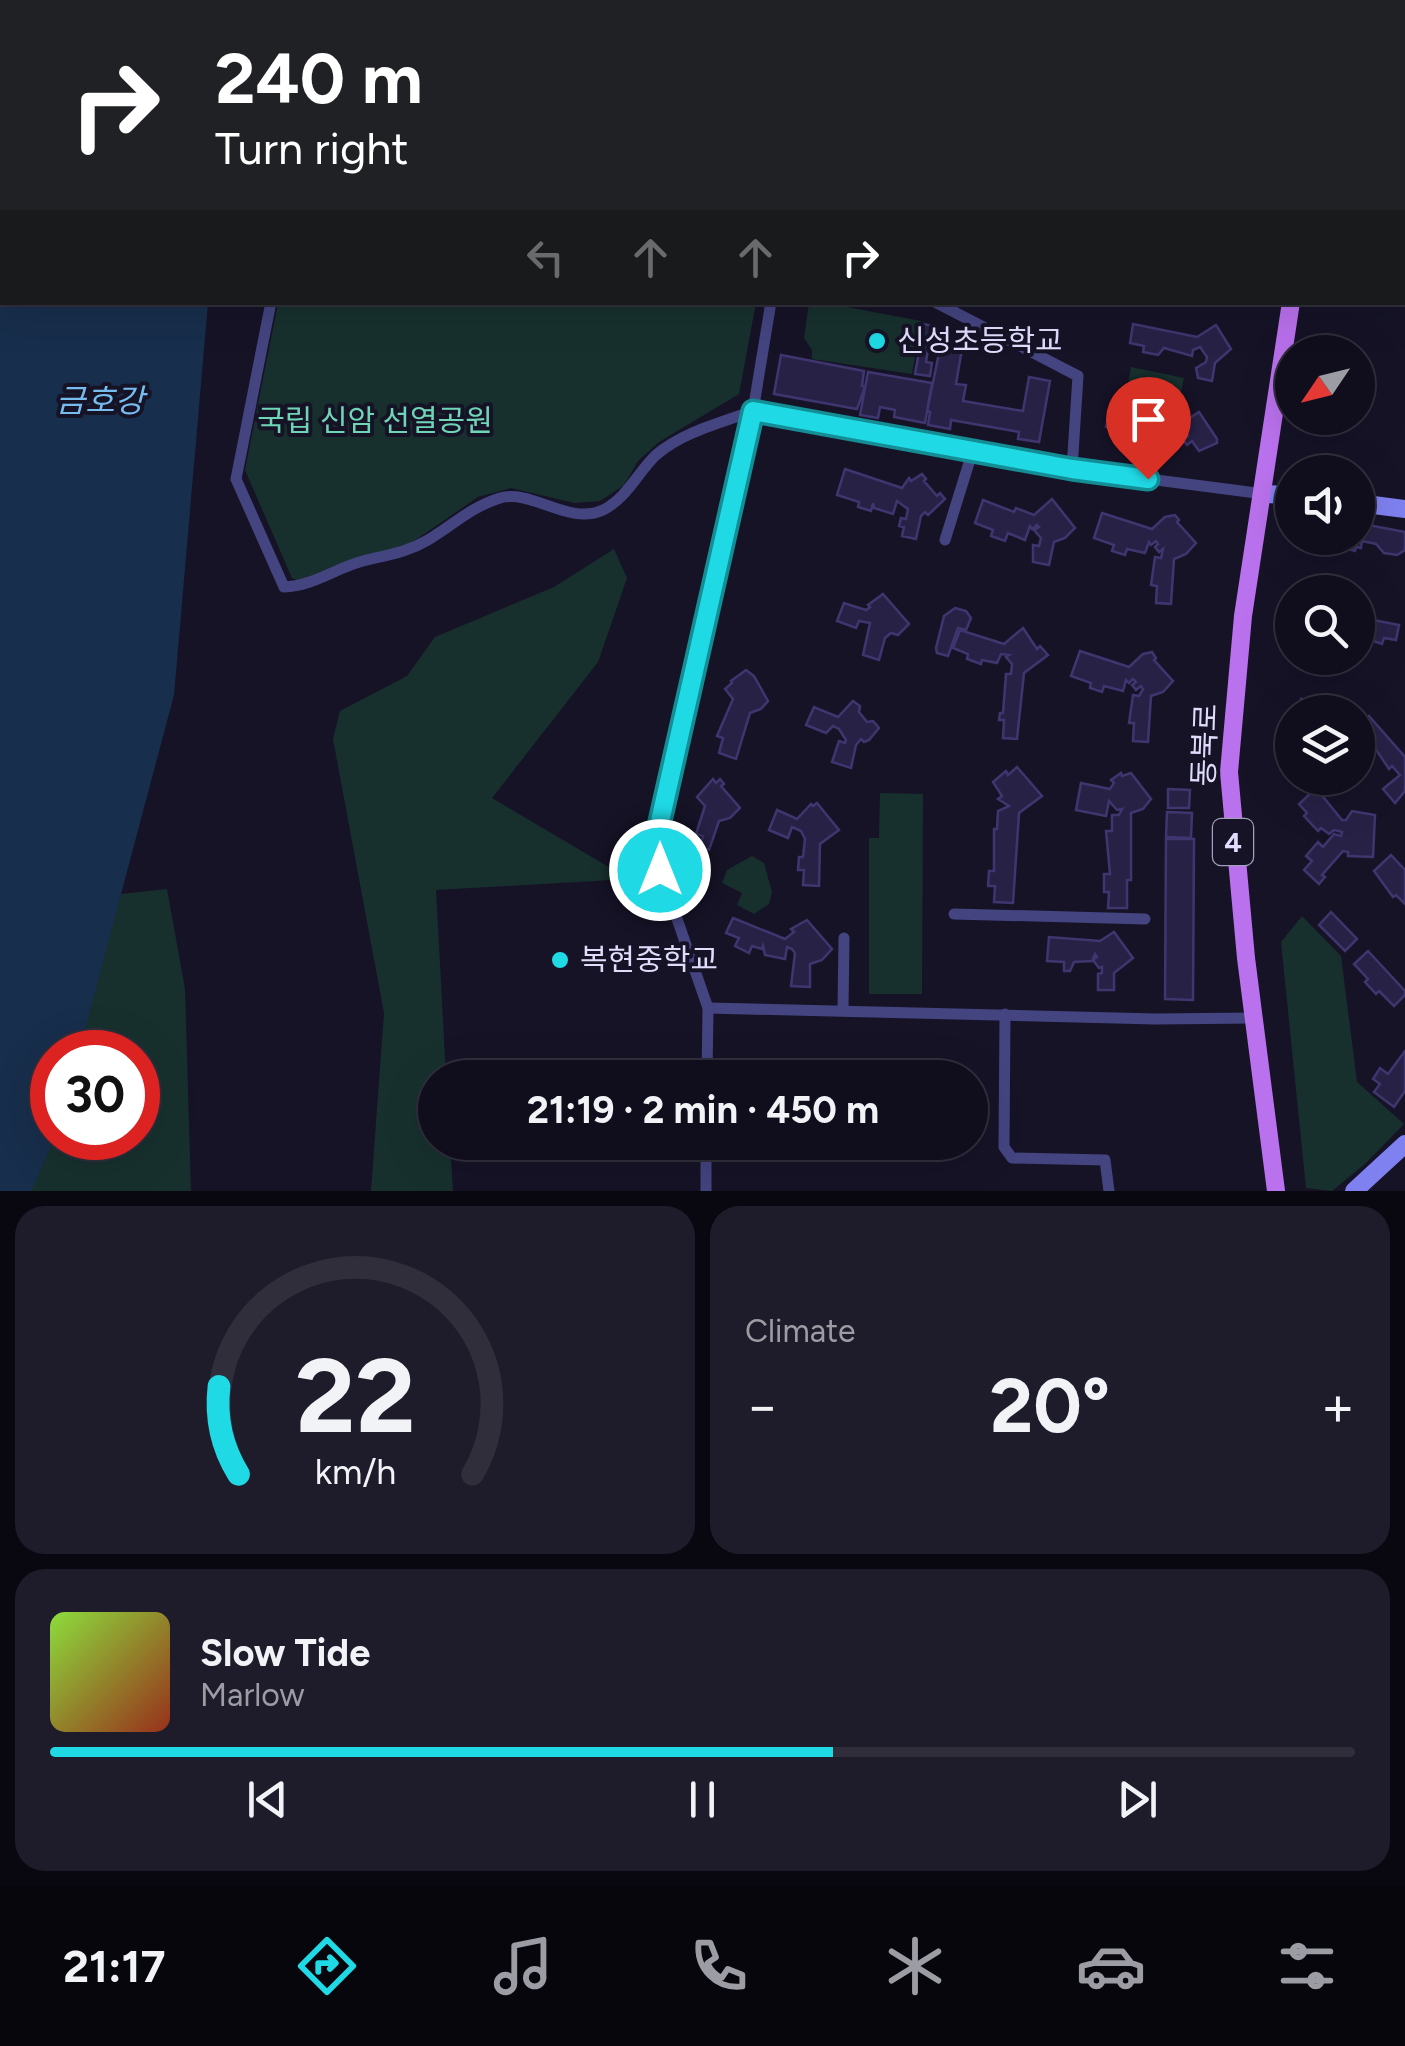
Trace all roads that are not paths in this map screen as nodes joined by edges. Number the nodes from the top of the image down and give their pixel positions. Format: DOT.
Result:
graph roads {
  1 [pos="269,305"];
  2 [pos="771,305"];
  3 [pos="941,305"];
  4 [pos="1291,305"];
  5 [pos="753,411"];
  6 [pos="972,450"];
  7 [pos="1072,469"];
  8 [pos="1264,494"];
  9 [pos="1275,494"];
  10 [pos="1375,505"];
  11 [pos="1405,509"];
  12 [pos="945,540"];
  13 [pos="954,914"];
  14 [pos="1145,919"];
  15 [pos="844,938"];
  16 [pos="708,1008"];
  17 [pos="843,1010"];
  18 [pos="1005,1014"];
  19 [pos="1254,1018"];
  20 [pos="707,1060"];
  21 [pos="1405,1144"];
  22 [pos="706,1160"];
  23 [pos="706,1191"];
  24 [pos="1110,1191"];
  25 [pos="1276,1191"];
  26 [pos="1354,1191"];
  1 -- 5 [label="street"];
  2 -- 5 [label="street"];
  3 -- 7 [label="street"];
  4 -- 8 [label="main road, 동북로 / 4"];
  5 -- 6 [label="street"];
  5 -- 16 [label="street"];
  6 -- 7 [label="street"];
  6 -- 12 [label="street"];
  7 -- 8 [label="street"];
  8 -- 9 [label="street"];
  8 -- 19 [label="main road, 동북로 / 4"];
  10 -- 11 [label="street"];
  13 -- 14 [label="street"];
  15 -- 17 [label="street"];
  16 -- 17 [label="street"];
  16 -- 20 [label="street"];
  17 -- 18 [label="street"];
  18 -- 19 [label="street"];
  18 -- 24 [label="street"];
  19 -- 25 [label="main road, 동북로 / 4"];
  21 -- 26 [label="street"];
  22 -- 23 [label="street"];
}
